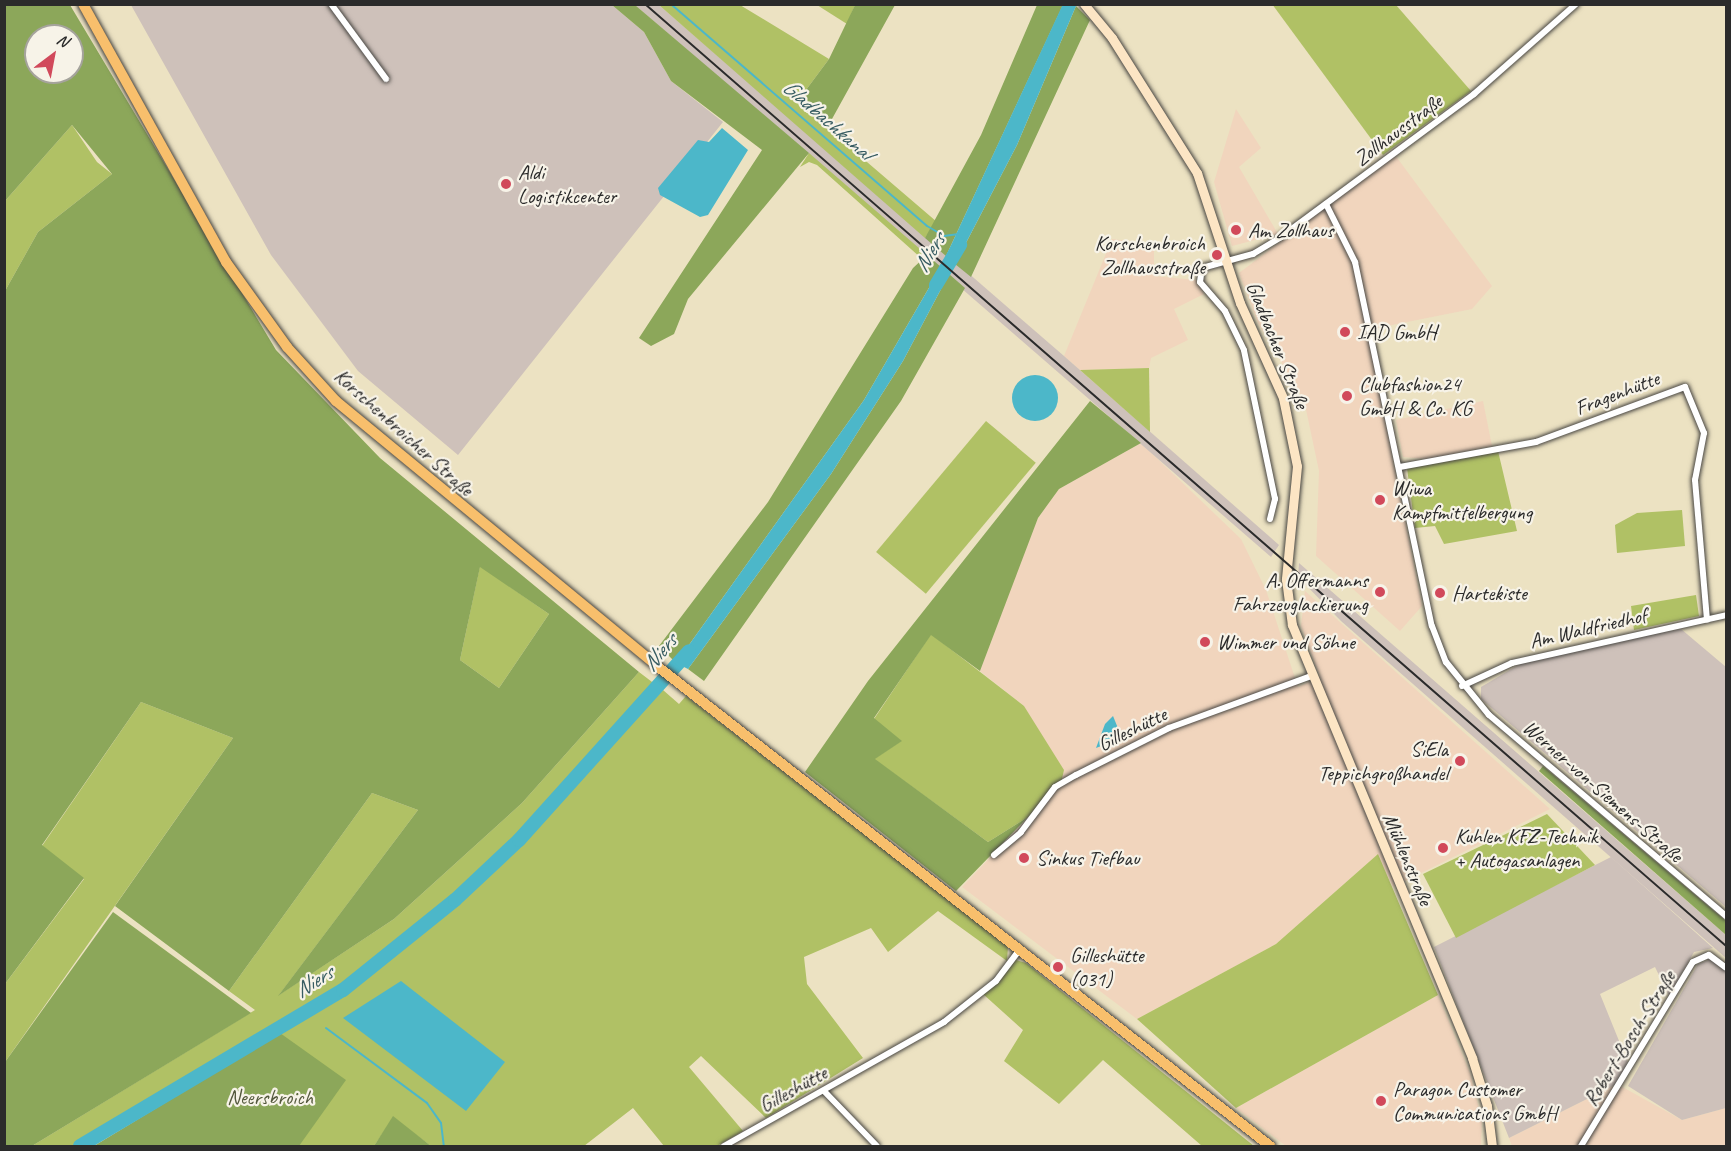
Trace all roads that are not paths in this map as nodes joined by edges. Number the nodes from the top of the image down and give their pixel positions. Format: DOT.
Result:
graph roads {
  1 [pos="83,4"];
  2 [pos="331,4"];
  3 [pos="1084,4"];
  4 [pos="1576,4"];
  5 [pos="386,79"];
  6 [pos="1326,204"];
  7 [pos="1227,260"];
  8 [pos="1400,467"];
  9 [pos="1270,519"];
  10 [pos="1286,588"];
  11 [pos="1726,615"];
  12 [pos="1707,619"];
  13 [pos="1311,676"];
  14 [pos="1462,686"];
  15 [pos="994,855"];
  16 [pos="1726,916"];
  17 [pos="1019,951"];
  18 [pos="1726,968"];
  19 [pos="824,1090"];
  20 [pos="724,1146"];
  21 [pos="877,1146"];
  22 [pos="1270,1146"];
  23 [pos="1492,1146"];
  24 [pos="1581,1146"];
  1 -- 17 [label="main road, Korschenbroicher Straße"];
  2 -- 5 [label="street"];
  3 -- 7 [label="street, Gladbacher Straße"];
  4 -- 6 [label="street, Zollhausstraße"];
  6 -- 7 [label="street, Zollhausstraße"];
  6 -- 8 [label="street"];
  7 -- 9 [label="street, Gladbacher Straße"];
  7 -- 10 [label="street, Gladbacher Straße"];
  8 -- 12 [label="street, Fragenhütte"];
  8 -- 14 [label="street"];
  10 -- 13 [label="street, Mühlenstraße"];
  11 -- 12 [label="street, Am Waldfriedhof"];
  12 -- 14 [label="street, Am Waldfriedhof"];
  13 -- 15 [label="street, Gilleshütte"];
  13 -- 23 [label="street, Mühlenstraße"];
  14 -- 16 [label="street, Werner-von-Siemens-Straße"];
  17 -- 19 [label="street, Gilleshütte"];
  17 -- 22 [label="main road, Korschenbroicher Straße"];
  18 -- 24 [label="street, Robert-Bosch-Straße"];
  19 -- 20 [label="street, Gilleshütte"];
  19 -- 21 [label="street"];
}
